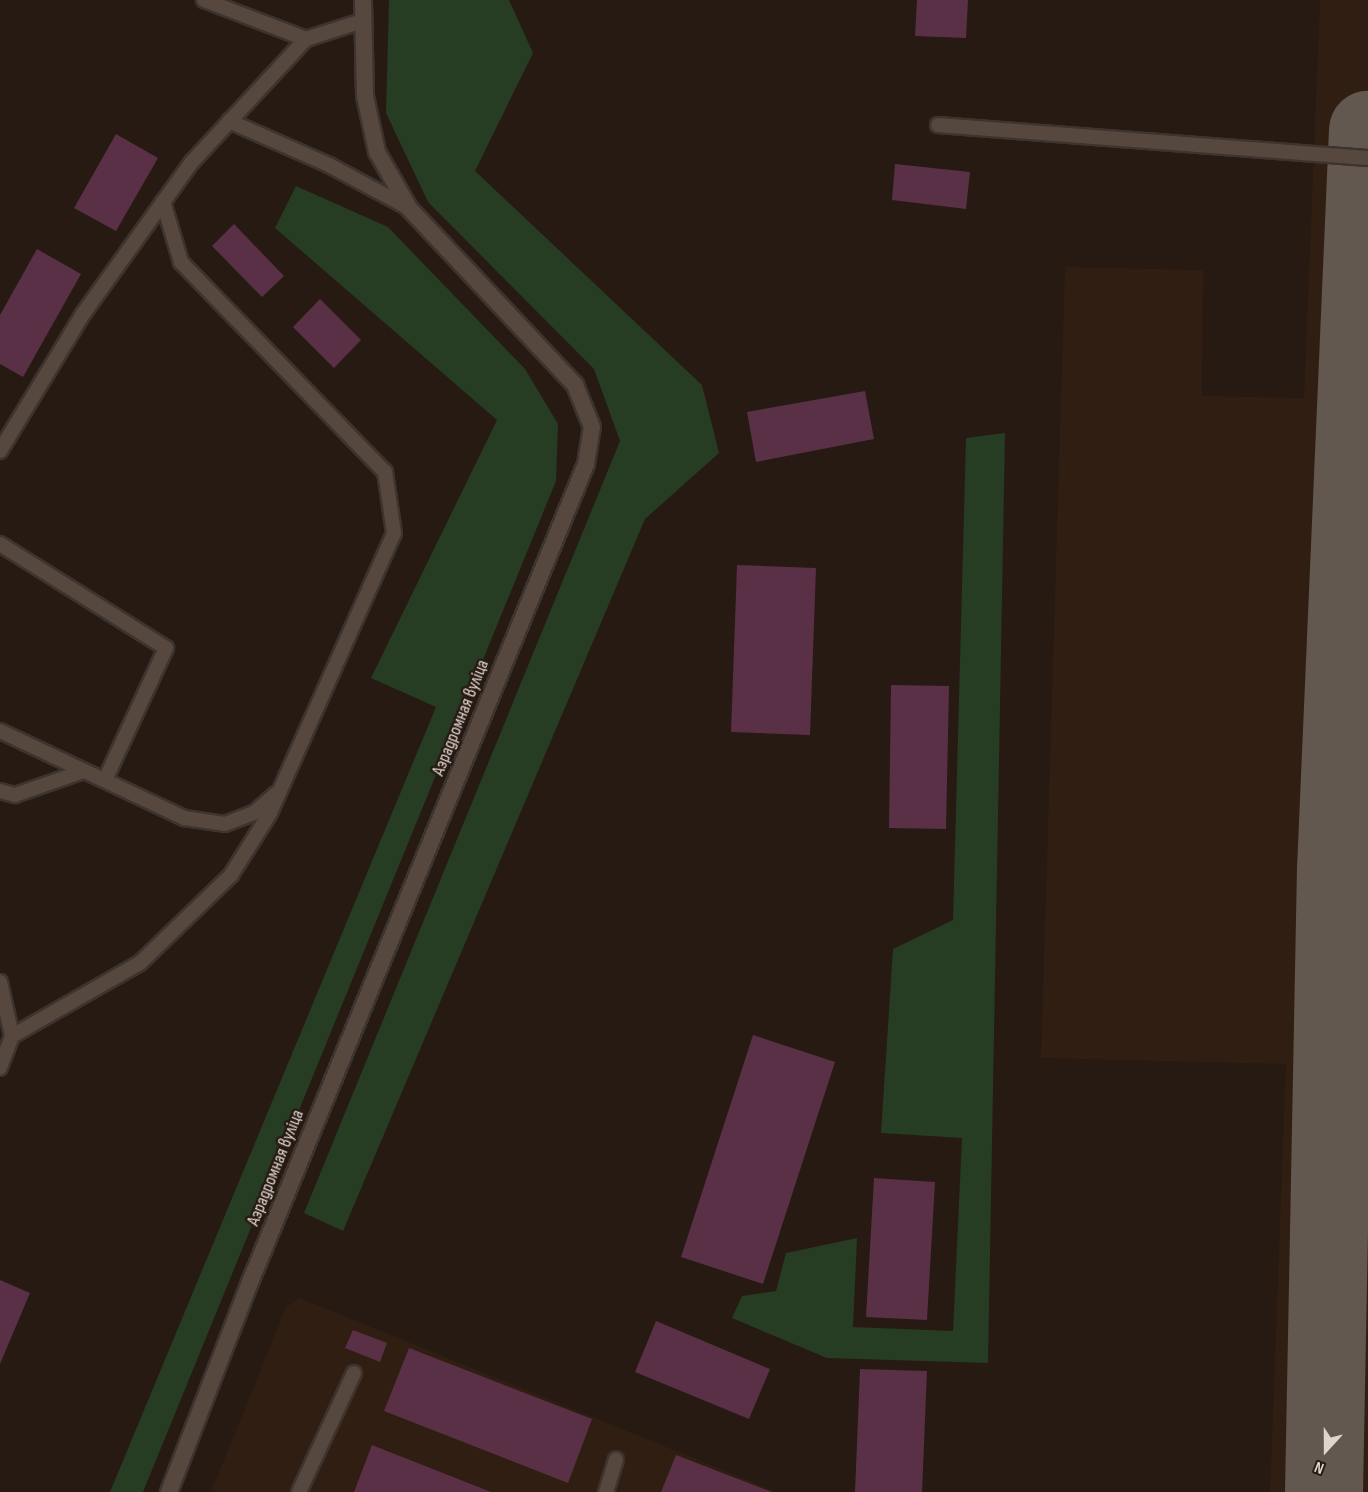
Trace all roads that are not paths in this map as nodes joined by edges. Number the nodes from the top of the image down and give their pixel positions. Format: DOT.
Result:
graph roads {
  1 [pos="204,0"];
  2 [pos="363,0"];
  3 [pos="362,21"];
  4 [pos="306,39"];
  5 [pos="229,121"];
  6 [pos="938,125"];
  7 [pos="1367,158"];
  8 [pos="163,202"];
  9 [pos="409,208"];
  10 [pos="0,451"];
  11 [pos="0,544"];
  12 [pos="0,731"];
  13 [pos="84,771"];
  14 [pos="105,780"];
  15 [pos="0,790"];
  16 [pos="280,790"];
  17 [pos="0,982"];
  18 [pos="12,1036"];
  19 [pos="0,1068"];
  20 [pos="354,1373"];
  21 [pos="616,1460"];
  22 [pos="169,1492"];
  23 [pos="299,1492"];
  24 [pos="606,1492"];
  1 -- 4 [label="lane"];
  2 -- 3 [label="street, Аэрадромная вуліца"];
  3 -- 4 [label="lane"];
  3 -- 9 [label="street, Аэрадромная вуліца"];
  4 -- 5 [label="lane"];
  5 -- 8 [label="lane"];
  5 -- 9 [label="lane"];
  6 -- 7 [label="lane"];
  8 -- 10 [label="lane"];
  8 -- 16 [label="lane"];
  9 -- 22 [label="street, Аэрадромная вуліца"];
  11 -- 14 [label="lane"];
  12 -- 13 [label="lane"];
  13 -- 14 [label="lane"];
  13 -- 15 [label="lane"];
  14 -- 16 [label="lane"];
  16 -- 18 [label="lane"];
  17 -- 18 [label="lane"];
  18 -- 19 [label="lane"];
  20 -- 23 [label="lane"];
  21 -- 24 [label="lane"];
}
